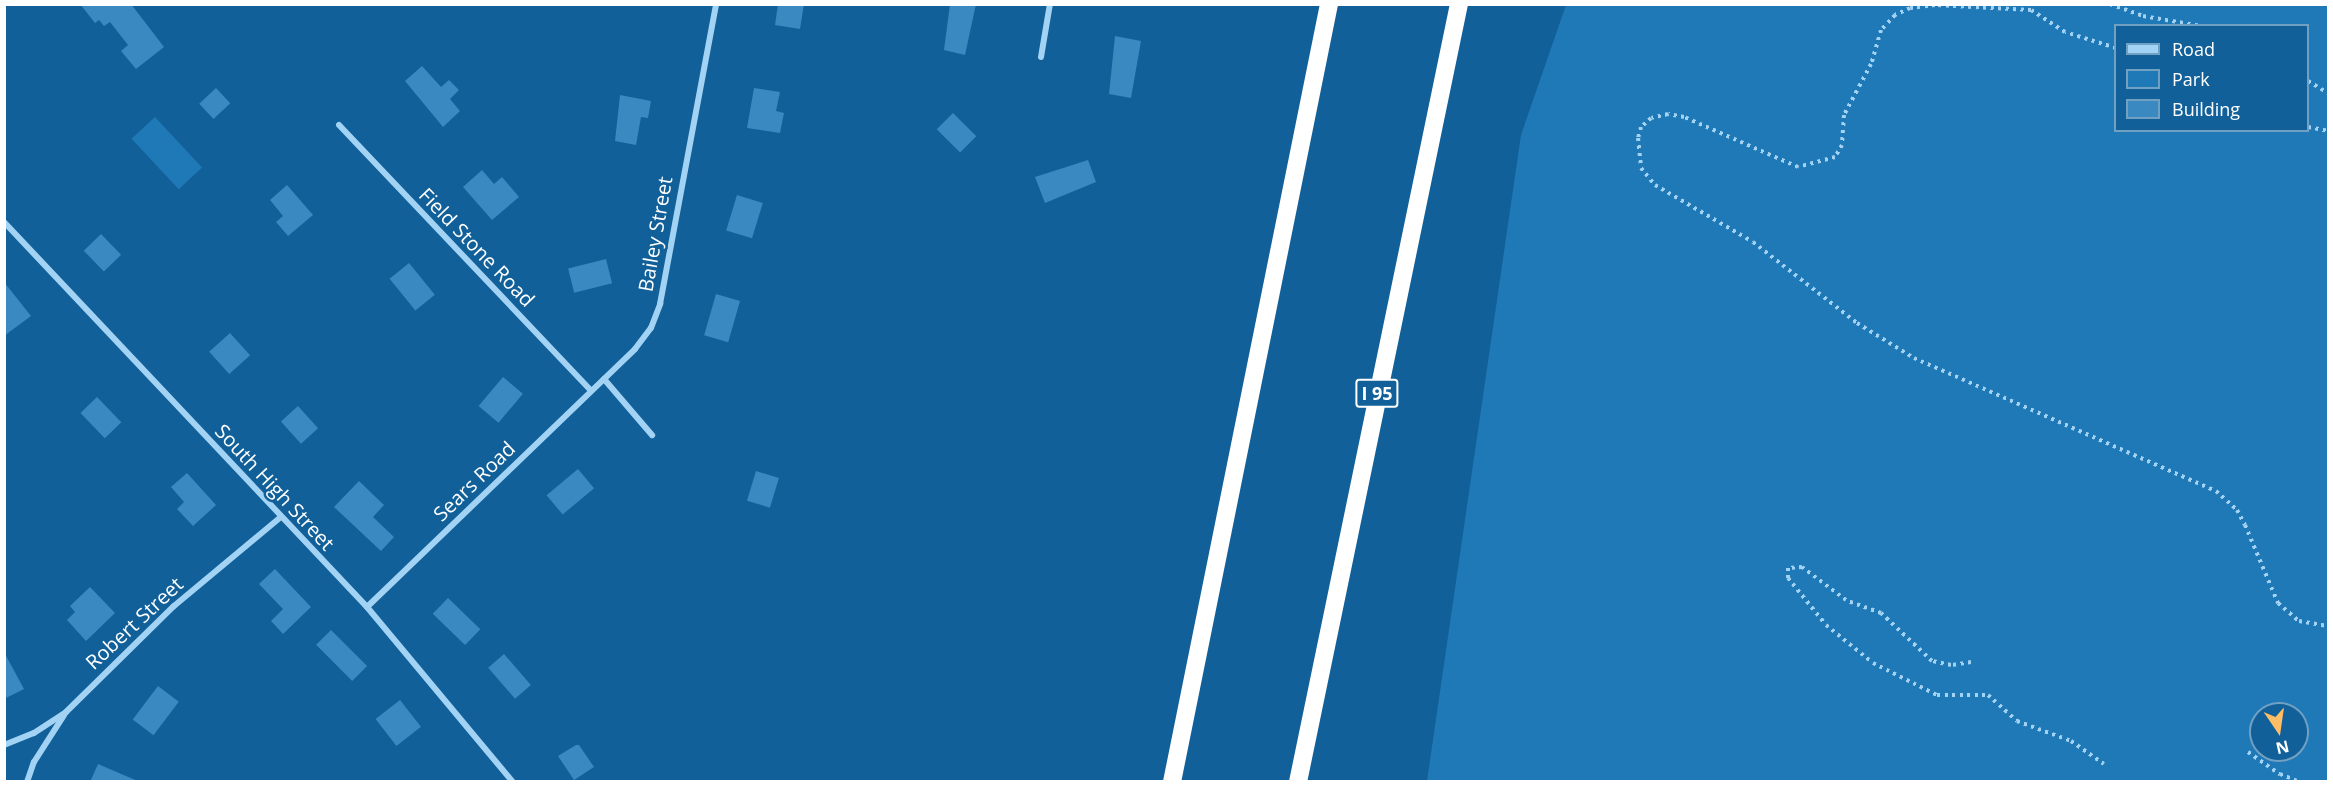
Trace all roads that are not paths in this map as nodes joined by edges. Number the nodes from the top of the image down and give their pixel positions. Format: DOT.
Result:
graph roads {
  1 [pos="716,4"];
  2 [pos="1050,4"];
  3 [pos="1329,4"];
  4 [pos="1459,4"];
  5 [pos="1041,57"];
  6 [pos="339,125"];
  7 [pos="4,222"];
  8 [pos="604,378"];
  9 [pos="591,391"];
  10 [pos="652,435"];
  11 [pos="281,518"];
  12 [pos="367,608"];
  13 [pos="66,712"];
  14 [pos="4,745"];
  15 [pos="27,782"];
  16 [pos="513,782"];
  17 [pos="1172,782"];
  18 [pos="1299,782"];
  1 -- 8 [label="street, Bailey Street"];
  2 -- 5 [label="street"];
  3 -- 17 [label="highway"];
  4 -- 18 [label="highway, I 95"];
  6 -- 9 [label="street, Field Stone Road"];
  7 -- 11 [label="street, South High Street"];
  8 -- 9 [label="street, Sears Road"];
  8 -- 10 [label="street"];
  9 -- 12 [label="street, Sears Road"];
  11 -- 12 [label="street, South High Street"];
  11 -- 13 [label="street, Robert Street"];
  12 -- 16 [label="street, South High Street"];
  13 -- 14 [label="street, Robert Street"];
  13 -- 15 [label="street"];
}
